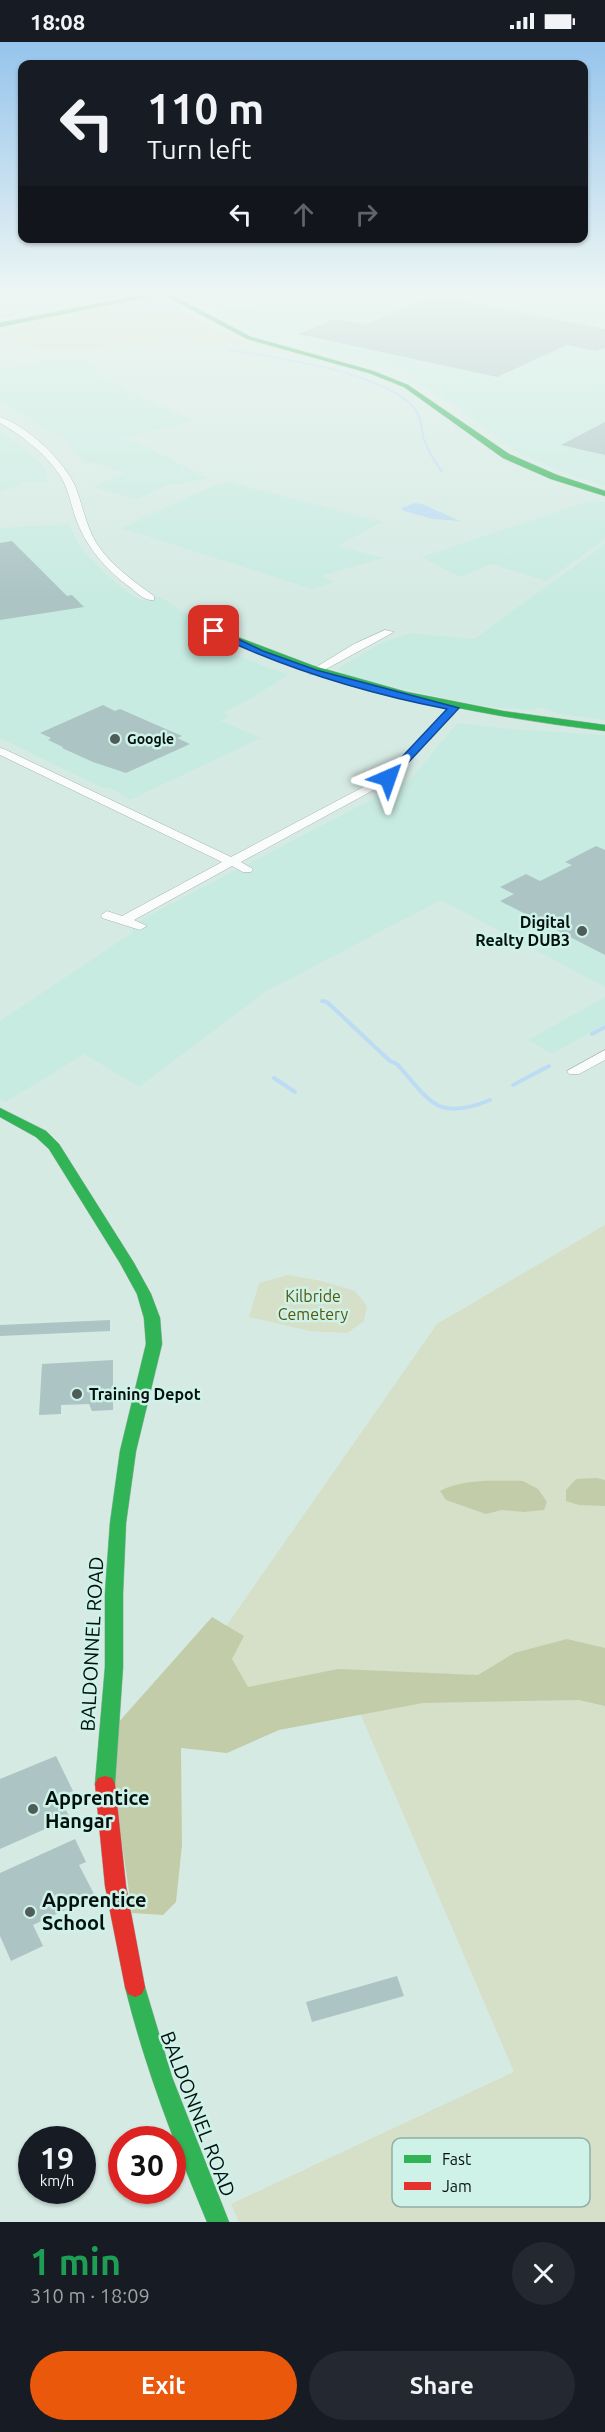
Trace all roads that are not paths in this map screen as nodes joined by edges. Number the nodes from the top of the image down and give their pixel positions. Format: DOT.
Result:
graph roads {
  1 [pos="421,395"];
  2 [pos="0,419"];
  3 [pos="605,494"];
  4 [pos="151,598"];
  5 [pos="213,631"];
  6 [pos="389,632"];
  7 [pos="313,672"];
  8 [pos="454,708"];
  9 [pos="605,728"];
  10 [pos="0,751"];
  11 [pos="231,862"];
  12 [pos="246,869"];
  13 [pos="107,915"];
  14 [pos="124,920"];
  15 [pos="140,926"];
  16 [pos="605,1054"];
  17 [pos="574,1071"];
  18 [pos="0,1112"];
  19 [pos="219,2222"];
  1 -- 3 [label="street"];
  2 -- 4 [label="street"];
  5 -- 7 [label="street"];
  6 -- 7 [label="street"];
  7 -- 8 [label="street"];
  8 -- 9 [label="street"];
  8 -- 11 [label="street"];
  10 -- 11 [label="street"];
  11 -- 12 [label="street"];
  11 -- 14 [label="street"];
  13 -- 14 [label="street"];
  14 -- 15 [label="street"];
  16 -- 17 [label="street"];
  18 -- 19 [label="street, BALDONNEL ROAD"];
}
